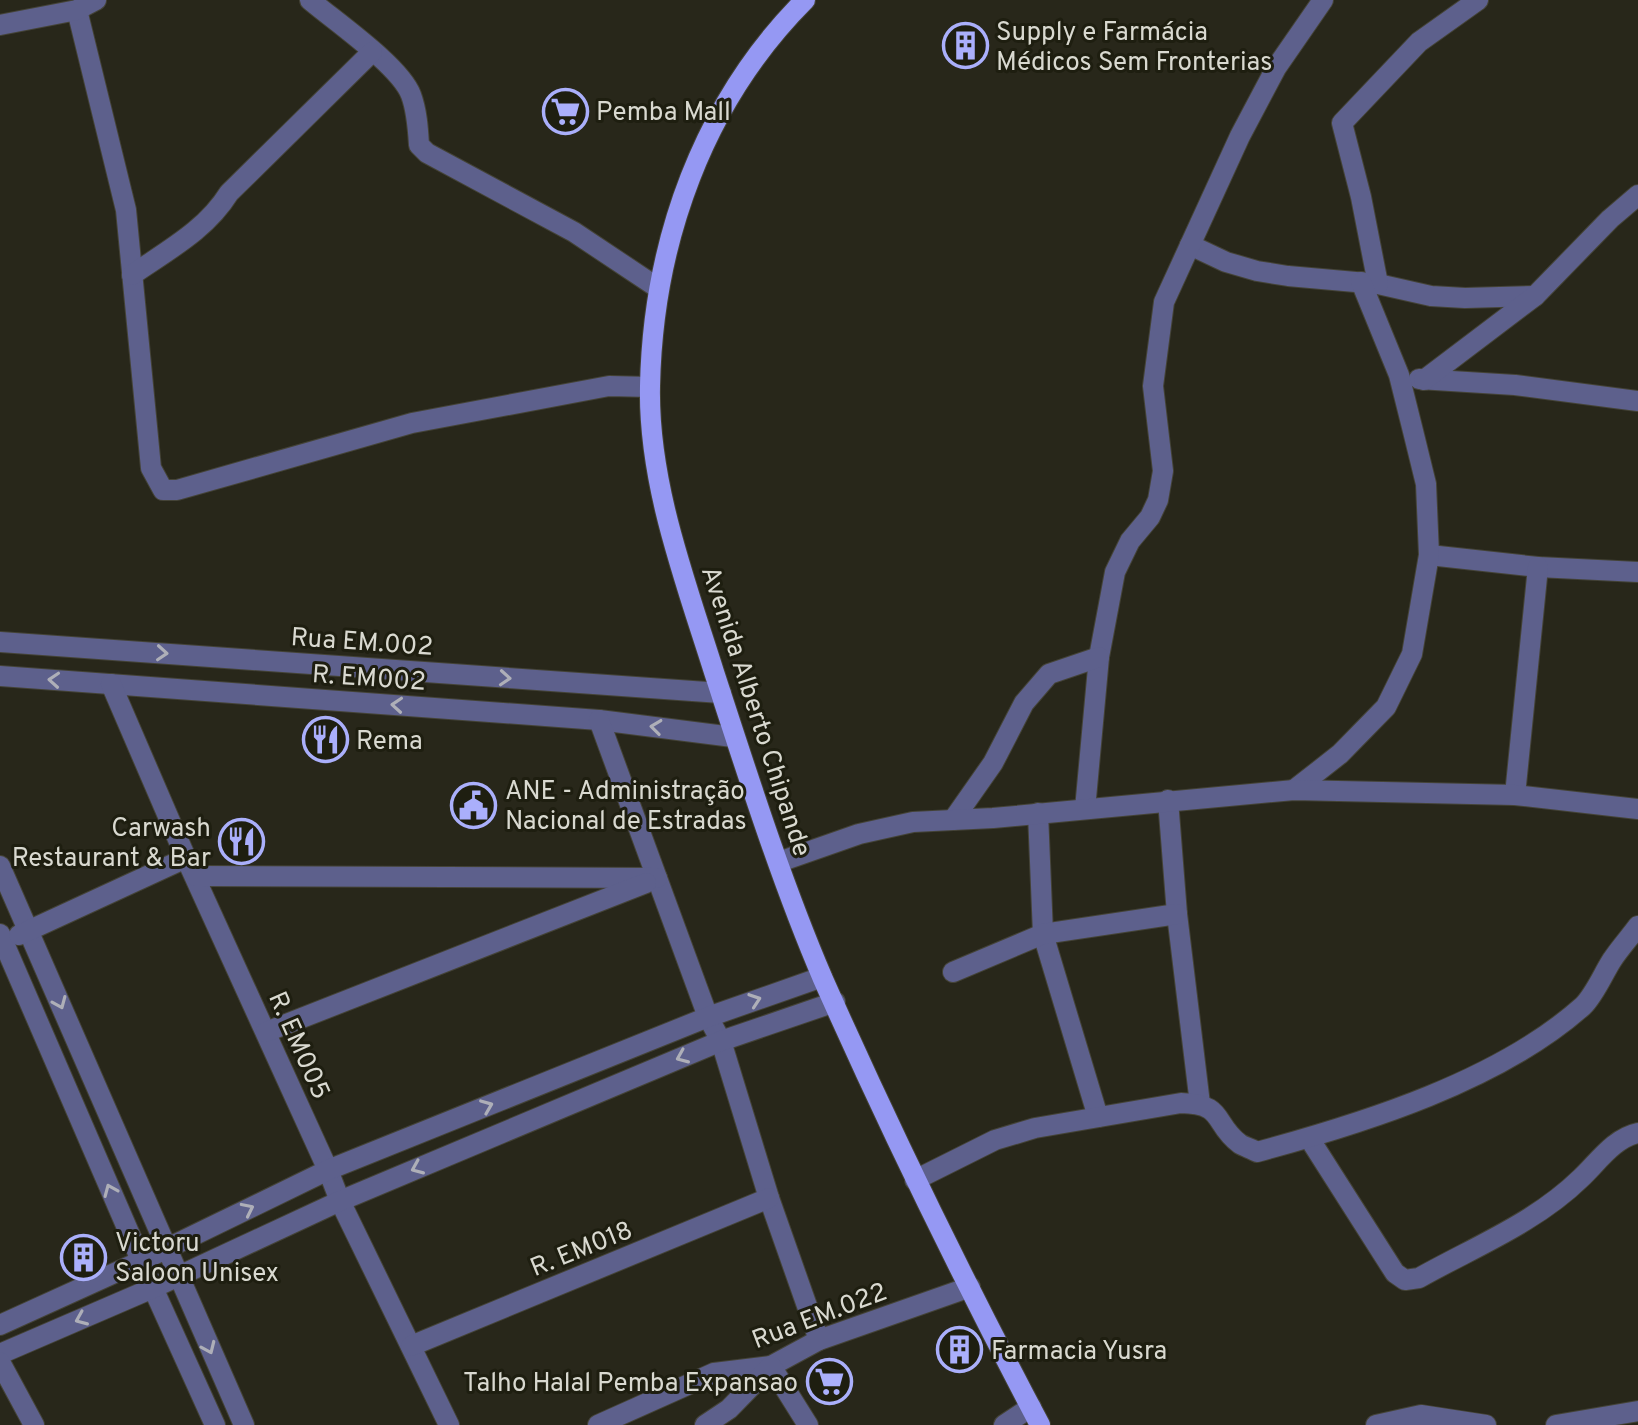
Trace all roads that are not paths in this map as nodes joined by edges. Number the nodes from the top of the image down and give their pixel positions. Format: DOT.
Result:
graph roads {
  1 [pos="96,0"];
  2 [pos="310,0"];
  3 [pos="805,0"];
  4 [pos="1323,0"];
  5 [pos="1478,0"];
  6 [pos="77,10"];
  7 [pos="0,25"];
  8 [pos="372,52"];
  9 [pos="1638,195"];
  10 [pos="1190,245"];
  11 [pos="132,275"];
  12 [pos="1369,283"];
  13 [pos="658,288"];
  14 [pos="1535,296"];
  15 [pos="1399,375"];
  16 [pos="1424,380"];
  17 [pos="650,387"];
  18 [pos="1638,401"];
  19 [pos="1429,555"];
  20 [pos="1538,567"];
  21 [pos="1638,572"];
  22 [pos="0,642"];
  23 [pos="1099,657"];
  24 [pos="0,676"];
  25 [pos="111,684"];
  26 [pos="721,693"];
  27 [pos="599,720"];
  28 [pos="733,737"];
  29 [pos="1294,790"];
  30 [pos="1515,795"];
  31 [pos="1168,800"];
  32 [pos="1085,809"];
  33 [pos="1638,809"];
  34 [pos="1038,813"];
  35 [pos="953,820"];
  36 [pos="779,862"];
  37 [pos="0,866"];
  38 [pos="190,867"];
  39 [pos="657,878"];
  40 [pos="1177,914"];
  41 [pos="1638,926"];
  42 [pos="29,931"];
  43 [pos="1043,934"];
  44 [pos="1,939"];
  45 [pos="953,972"];
  46 [pos="822,977"];
  47 [pos="835,1002"];
  48 [pos="708,1017"];
  49 [pos="266,1032"];
  50 [pos="721,1041"];
  51 [pos="1200,1104"];
  52 [pos="1098,1117"];
  53 [pos="1638,1133"];
  54 [pos="1309,1138"];
  55 [pos="328,1170"];
  56 [pos="915,1180"];
  57 [pos="769,1198"];
  58 [pos="340,1201"];
  59 [pos="167,1249"];
  60 [pos="141,1261"];
  61 [pos="177,1277"];
  62 [pos="970,1287"];
  63 [pos="153,1288"];
  64 [pos="0,1325"];
  65 [pos="819,1340"];
  66 [pos="411,1346"];
  67 [pos="0,1354"];
  68 [pos="0,1362"];
  69 [pos="771,1366"];
  70 [pos="1638,1411"];
  71 [pos="1035,1416"];
  72 [pos="34,1425"];
  73 [pos="215,1425"];
  74 [pos="244,1425"];
  75 [pos="449,1425"];
  76 [pos="598,1425"];
  77 [pos="705,1425"];
  78 [pos="808,1425"];
  79 [pos="1004,1425"];
  80 [pos="1376,1425"];
  81 [pos="1486,1425"];
  82 [pos="1556,1425"];
  1 -- 6 [label="street"];
  2 -- 8 [label="street"];
  3 -- 13 [label="main road, Avenida Alberto Chipande"];
  4 -- 10 [label="street"];
  5 -- 12 [label="street"];
  6 -- 7 [label="street"];
  6 -- 11 [label="street"];
  8 -- 11 [label="street"];
  8 -- 13 [label="street"];
  9 -- 14 [label="street"];
  10 -- 12 [label="street"];
  10 -- 23 [label="street"];
  11 -- 17 [label="street"];
  12 -- 14 [label="street"];
  12 -- 15 [label="street"];
  13 -- 17 [label="main road, Avenida Alberto Chipande"];
  14 -- 16 [label="street"];
  15 -- 16 [label="street"];
  15 -- 19 [label="street"];
  16 -- 18 [label="street"];
  17 -- 26 [label="main road, Avenida Alberto Chipande"];
  19 -- 20 [label="street"];
  19 -- 29 [label="street"];
  20 -- 21 [label="street"];
  20 -- 30 [label="street"];
  22 -- 26 [label="street, Rua EM.002, one-way"];
  23 -- 32 [label="street"];
  23 -- 35 [label="street"];
  25 -- 24 [label="street, R. EM002, one-way"];
  27 -- 25 [label="street, R. EM002, one-way"];
  25 -- 38 [label="street, R. EM005"];
  26 -- 28 [label="main road, Avenida Alberto Chipande"];
  28 -- 27 [label="street, R. EM002, one-way"];
  27 -- 39 [label="street"];
  28 -- 36 [label="main road, Avenida Alberto Chipande"];
  29 -- 30 [label="street"];
  29 -- 31 [label="street"];
  30 -- 33 [label="street"];
  31 -- 32 [label="street"];
  31 -- 40 [label="street"];
  32 -- 34 [label="street"];
  34 -- 35 [label="street"];
  34 -- 43 [label="street"];
  35 -- 36 [label="street"];
  36 -- 46 [label="main road, Avenida Alberto Chipande"];
  37 -- 42 [label="street"];
  38 -- 39 [label="street"];
  38 -- 42 [label="street"];
  38 -- 49 [label="street, R. EM005"];
  39 -- 48 [label="street"];
  39 -- 49 [label="street"];
  40 -- 43 [label="street"];
  40 -- 51 [label="street"];
  41 -- 54 [label="street"];
  42 -- 44 [label="street"];
  42 -- 59 [label="street, one-way"];
  43 -- 45 [label="street"];
  43 -- 52 [label="street"];
  60 -- 44 [label="street, one-way"];
  46 -- 47 [label="main road, Avenida Alberto Chipande"];
  48 -- 46 [label="street, one-way"];
  47 -- 50 [label="street"];
  47 -- 56 [label="main road, Avenida Alberto Chipande"];
  48 -- 50 [label="street"];
  55 -- 48 [label="street, one-way"];
  49 -- 55 [label="street, R. EM005"];
  50 -- 57 [label="street"];
  50 -- 58 [label="street, one-way"];
  51 -- 52 [label="street"];
  51 -- 54 [label="street"];
  52 -- 56 [label="street"];
  53 -- 54 [label="street"];
  55 -- 58 [label="street, R. EM005"];
  59 -- 55 [label="street, one-way"];
  56 -- 62 [label="main road, Avenida Alberto Chipande"];
  57 -- 65 [label="street"];
  57 -- 66 [label="street, R. EM018"];
  58 -- 61 [label="street"];
  58 -- 66 [label="street, R. EM005"];
  59 -- 60 [label="street"];
  59 -- 61 [label="street"];
  60 -- 63 [label="street"];
  60 -- 64 [label="street"];
  61 -- 63 [label="street"];
  61 -- 74 [label="street, one-way"];
  62 -- 65 [label="street, Rua EM.022"];
  62 -- 71 [label="main road, Avenida Alberto Chipande"];
  63 -- 67 [label="street, one-way"];
  63 -- 73 [label="street"];
  65 -- 69 [label="street, Rua EM.022"];
  66 -- 75 [label="street, R. EM005"];
  68 -- 72 [label="street"];
  69 -- 76 [label="street, Rua EM.022"];
  69 -- 77 [label="street"];
  69 -- 78 [label="street"];
  70 -- 82 [label="street"];
  71 -- 79 [label="street"];
  80 -- 81 [label="street"];
}
